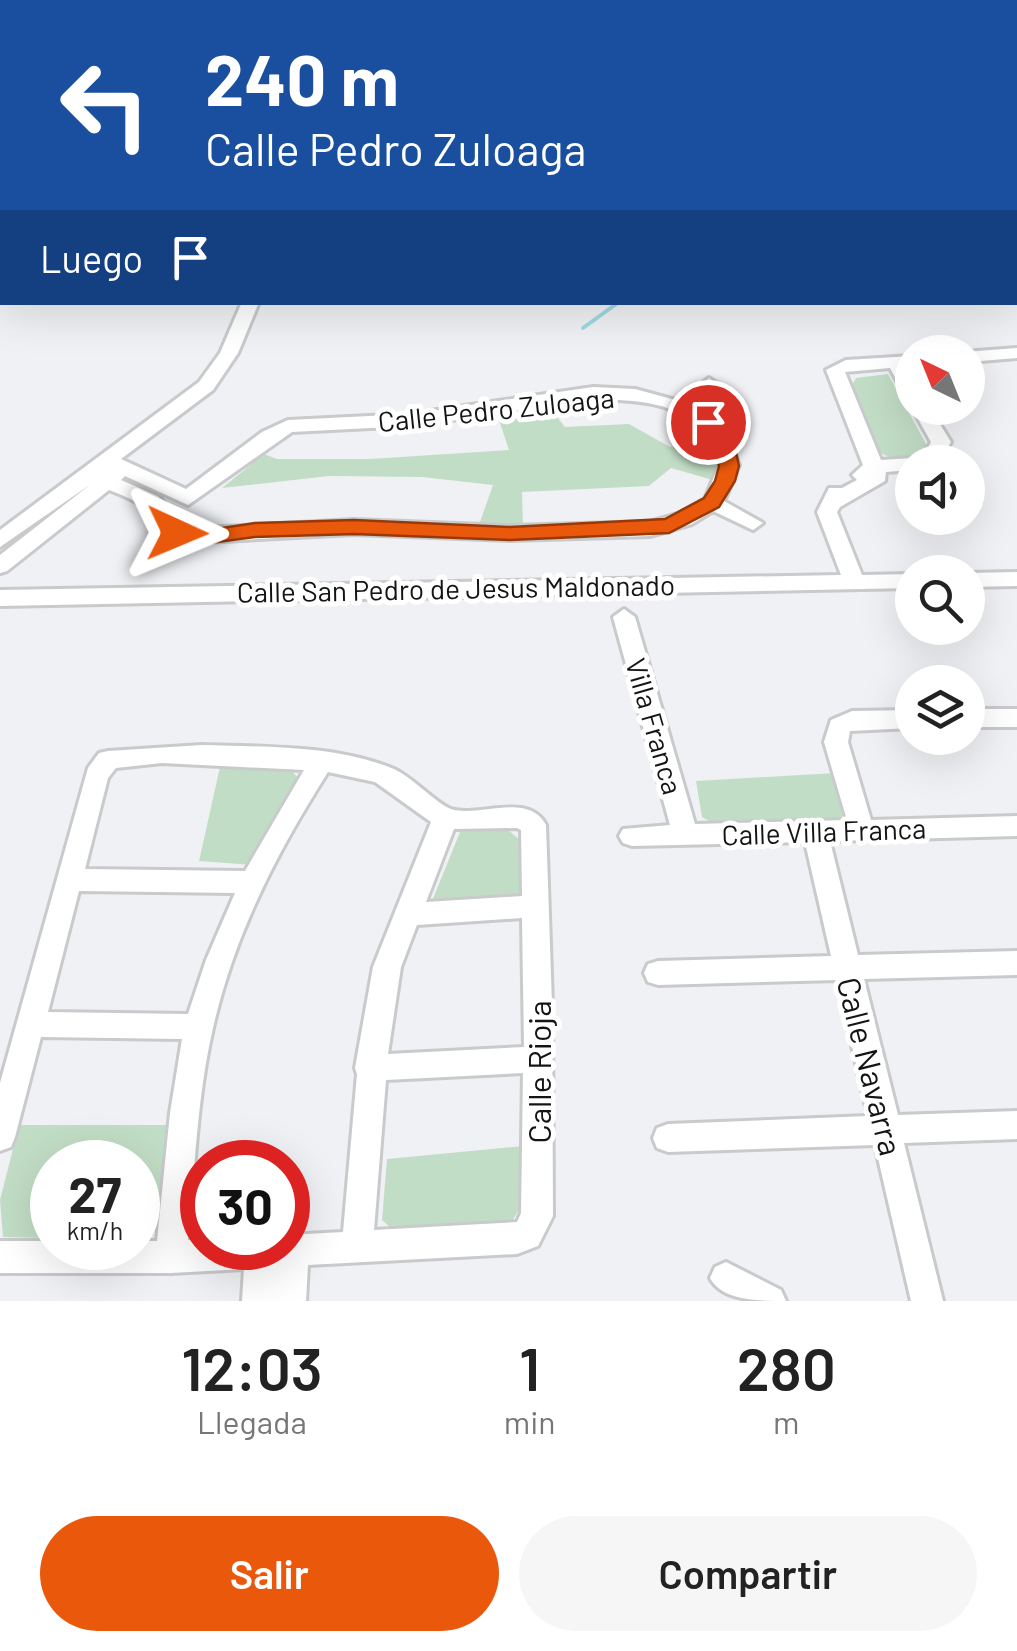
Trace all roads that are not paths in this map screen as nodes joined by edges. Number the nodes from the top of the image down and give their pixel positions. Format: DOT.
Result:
graph roads {
  1 [pos="250,305"];
  2 [pos="1017,353"];
  3 [pos="985,356"];
  4 [pos="895,363"];
  5 [pos="709,384"];
  6 [pos="215,399"];
  7 [pos="683,406"];
  8 [pos="116,464"];
  9 [pos="895,465"];
  10 [pos="874,467"];
  11 [pos="97,479"];
  12 [pos="712,502"];
  13 [pos="753,523"];
  14 [pos="0,540"];
  15 [pos="0,566"];
  16 [pos="1017,579"];
  17 [pos="985,580"];
  18 [pos="895,581"];
  19 [pos="854,582"];
  20 [pos="0,598"];
  21 [pos="624,617"];
  22 [pos="985,718"];
  23 [pos="1017,718"];
  24 [pos="895,719"];
  25 [pos="321,762"];
  26 [pos="445,819"];
  27 [pos="1017,826"];
  28 [pos="862,830"];
  29 [pos="815,832"];
  30 [pos="686,835"];
  31 [pos="632,836"];
  32 [pos="68,880"];
  33 [pos="254,882"];
  34 [pos="534,906"];
  35 [pos="407,914"];
  36 [pos="1017,964"];
  37 [pos="848,969"];
  38 [pos="658,973"];
  39 [pos="29,1024"];
  40 [pos="198,1027"];
  41 [pos="538,1059"];
  42 [pos="369,1068"];
  43 [pos="1017,1125"];
  44 [pos="886,1129"];
  45 [pos="0,1137"];
  46 [pos="668,1138"];
  47 [pos="356,1246"];
  48 [pos="310,1249"];
  49 [pos="180,1256"];
  50 [pos="0,1257"];
  51 [pos="171,1257"];
  52 [pos="270,1270"];
  53 [pos="282,1270"];
  54 [pos="726,1278"];
  55 [pos="258,1301"];
  56 [pos="290,1301"];
  57 [pos="770,1301"];
  58 [pos="927,1301"];
  1 -- 8 [label="street"];
  2 -- 3 [label="street"];
  4 -- 10 [label="street"];
  5 -- 7 [label="street"];
  6 -- 8 [label="street"];
  7 -- 8 [label="street, Calle Pedro Zuloaga"];
  7 -- 12 [label="street"];
  8 -- 11 [label="street"];
  9 -- 10 [label="street"];
  10 -- 19 [label="street"];
  11 -- 12 [label="street"];
  11 -- 14 [label="street"];
  11 -- 15 [label="street"];
  12 -- 13 [label="street"];
  16 -- 17 [label="street"];
  18 -- 19 [label="street, Calle San Pedro de Jesus Maldonado"];
  19 -- 20 [label="street, Calle San Pedro de Jesus Maldonado"];
  21 -- 30 [label="street, Villa Franca"];
  22 -- 23 [label="street"];
  24 -- 28 [label="street"];
  25 -- 26 [label="street"];
  25 -- 32 [label="street"];
  25 -- 33 [label="street"];
  26 -- 34 [label="street, Calle Rioja"];
  26 -- 35 [label="street"];
  27 -- 28 [label="street, Calle Villa Franca"];
  28 -- 29 [label="street, Calle Villa Franca"];
  29 -- 30 [label="street, Calle Villa Franca"];
  29 -- 37 [label="street, Calle Navarra"];
  30 -- 31 [label="street, Calle Villa Franca"];
  32 -- 33 [label="street"];
  32 -- 39 [label="street"];
  33 -- 40 [label="street"];
  34 -- 35 [label="street"];
  34 -- 41 [label="street, Calle Rioja"];
  35 -- 42 [label="street"];
  36 -- 37 [label="street"];
  37 -- 38 [label="street"];
  37 -- 44 [label="street, Calle Navarra"];
  39 -- 40 [label="street"];
  39 -- 45 [label="street"];
  40 -- 51 [label="street"];
  41 -- 42 [label="street"];
  41 -- 47 [label="street, Calle Rioja"];
  42 -- 47 [label="street"];
  43 -- 44 [label="street"];
  44 -- 46 [label="street"];
  44 -- 58 [label="street, Calle Navarra"];
  47 -- 48 [label="street, Calle Rioja"];
  49 -- 51 [label="street, Calle Rioja"];
  50 -- 51 [label="street, Calle Rioja"];
  52 -- 55 [label="street"];
  53 -- 56 [label="street"];
  54 -- 57 [label="street"];
}
